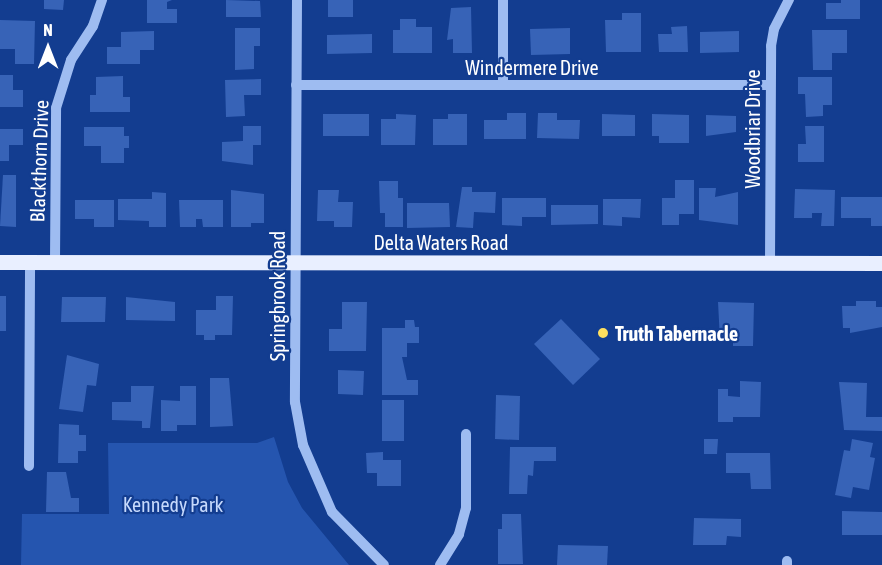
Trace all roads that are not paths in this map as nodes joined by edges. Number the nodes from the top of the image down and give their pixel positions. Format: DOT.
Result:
graph roads {
  1 [pos="102,0"];
  2 [pos="297,0"];
  3 [pos="503,0"];
  4 [pos="789,0"];
  5 [pos="296,85"];
  6 [pos="503,85"];
  7 [pos="768,85"];
  8 [pos="0,262"];
  9 [pos="30,262"];
  10 [pos="55,262"];
  11 [pos="295,262"];
  12 [pos="770,263"];
  13 [pos="882,263"];
  14 [pos="466,434"];
  15 [pos="28,466"];
  16 [pos="384,565"];
  17 [pos="440,565"];
  1 -- 10 [label="street, Blackthorn Drive"];
  2 -- 5 [label="street, Springbrook Road"];
  3 -- 6 [label="street"];
  4 -- 7 [label="street, Woodbriar Drive"];
  5 -- 6 [label="street, Windermere Drive"];
  5 -- 11 [label="street, Springbrook Road"];
  6 -- 7 [label="street, Windermere Drive"];
  7 -- 12 [label="street, Woodbriar Drive"];
  8 -- 9 [label="main road, Delta Waters Road"];
  9 -- 10 [label="main road, Delta Waters Road"];
  9 -- 15 [label="street"];
  10 -- 11 [label="main road, Delta Waters Road"];
  11 -- 12 [label="main road, Delta Waters Road"];
  11 -- 16 [label="street, Springbrook Road"];
  12 -- 13 [label="main road, Delta Waters Road"];
  14 -- 17 [label="street"];
}
